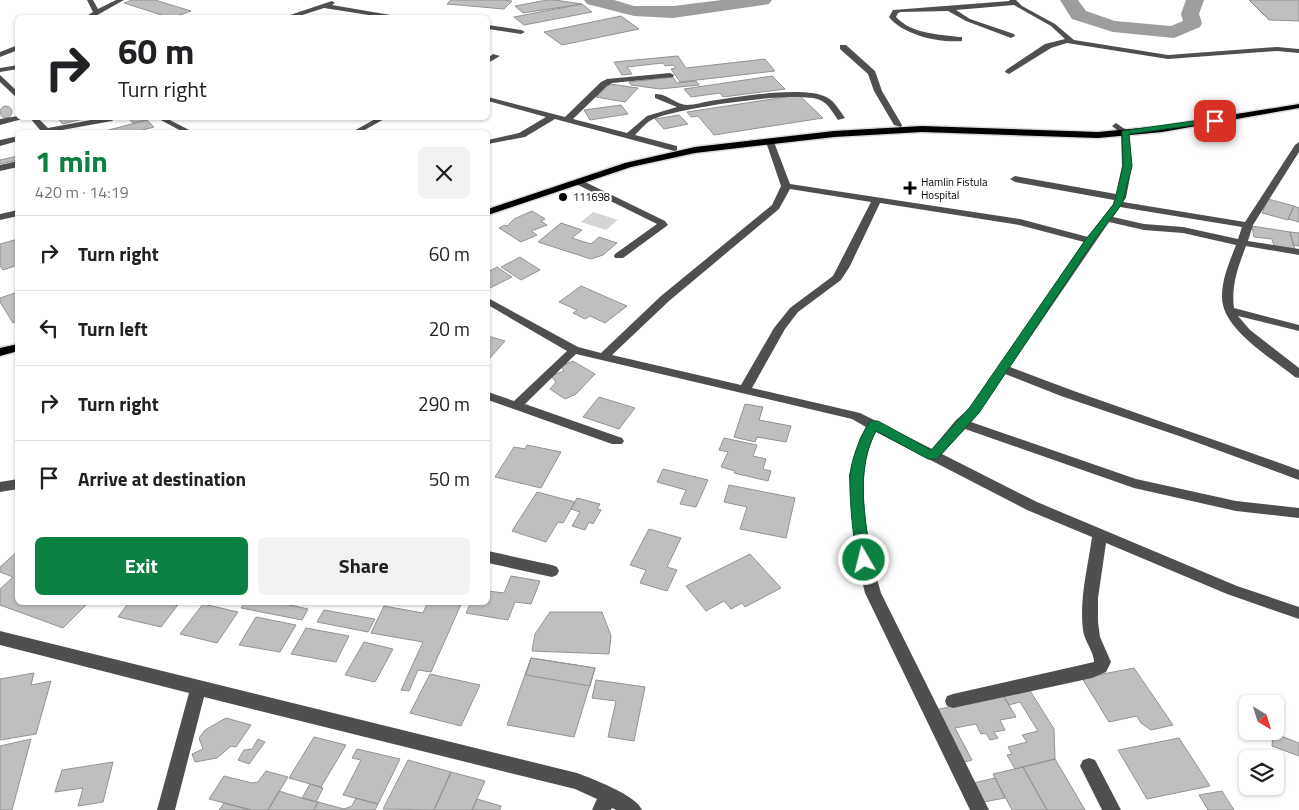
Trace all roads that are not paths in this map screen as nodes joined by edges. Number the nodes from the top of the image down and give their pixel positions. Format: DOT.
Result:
graph roads {
  1 [pos="90,0"];
  2 [pos="121,0"];
  3 [pos="339,0"];
  4 [pos="920,0"];
  5 [pos="1013,2"];
  6 [pos="325,6"];
  7 [pos="925,9"];
  8 [pos="949,10"];
  9 [pos="97,12"];
  10 [pos="92,15"];
  11 [pos="294,15"];
  12 [pos="385,15"];
  13 [pos="490,27"];
  14 [pos="521,32"];
  15 [pos="1011,36"];
  16 [pos="959,39"];
  17 [pos="1071,41"];
  18 [pos="843,46"];
  19 [pos="15,48"];
  20 [pos="1299,51"];
  21 [pos="0,55"];
  22 [pos="496,56"];
  23 [pos="490,60"];
  24 [pos="15,68"];
  25 [pos="0,70"];
  26 [pos="1009,72"];
  27 [pos="670,75"];
  28 [pos="0,76"];
  29 [pos="15,94"];
  30 [pos="658,96"];
  31 [pos="1299,99"];
  32 [pos="490,100"];
  33 [pos="1299,106"];
  34 [pos="686,108"];
  35 [pos="554,116"];
  36 [pos="841,118"];
  37 [pos="15,119"];
  38 [pos="102,120"];
  39 [pos="165,120"];
  40 [pos="378,120"];
  41 [pos="567,120"];
  42 [pos="0,122"];
  43 [pos="898,125"];
  44 [pos="54,130"];
  45 [pos="186,130"];
  46 [pos="360,130"];
  47 [pos="1120,130"];
  48 [pos="630,135"];
  49 [pos="15,139"];
  50 [pos="0,142"];
  51 [pos="490,142"];
  52 [pos="770,142"];
  53 [pos="1299,145"];
  54 [pos="674,148"];
  55 [pos="15,165"];
  56 [pos="0,168"];
  57 [pos="1015,179"];
  58 [pos="579,182"];
  59 [pos="786,186"];
  60 [pos="877,200"];
  61 [pos="1119,201"];
  62 [pos="490,205"];
  63 [pos="490,211"];
  64 [pos="15,214"];
  65 [pos="0,217"];
  66 [pos="1108,219"];
  67 [pos="1248,225"];
  68 [pos="1090,241"];
  69 [pos="1243,243"];
  70 [pos="1299,252"];
  71 [pos="619,256"];
  72 [pos="490,302"];
  73 [pos="1230,310"];
  74 [pos="1299,328"];
  75 [pos="15,348"];
  76 [pos="574,350"];
  77 [pos="0,352"];
  78 [pos="15,353"];
  79 [pos="0,357"];
  80 [pos="603,358"];
  81 [pos="1003,369"];
  82 [pos="1299,374"];
  83 [pos="746,388"];
  84 [pos="490,397"];
  85 [pos="516,406"];
  86 [pos="961,423"];
  87 [pos="874,424"];
  88 [pos="617,441"];
  89 [pos="933,456"];
  90 [pos="1299,476"];
  91 [pos="15,484"];
  92 [pos="0,487"];
  93 [pos="1299,513"];
  94 [pos="1100,535"];
  95 [pos="490,557"];
  96 [pos="552,570"];
  97 [pos="1299,613"];
  98 [pos="0,638"];
  99 [pos="198,689"];
  100 [pos="953,700"];
  101 [pos="1089,766"];
  102 [pos="605,803"];
  103 [pos="166,810"];
  104 [pos="633,810"];
  105 [pos="980,810"];
  106 [pos="1112,810"];
  1 -- 9 [label="street"];
  2 -- 9 [label="street"];
  3 -- 6 [label="street"];
  4 -- 7 [label="street"];
  5 -- 8 [label="street"];
  5 -- 17 [label="street"];
  6 -- 11 [label="street"];
  6 -- 12 [label="street"];
  7 -- 8 [label="street"];
  7 -- 16 [label="street"];
  8 -- 15 [label="street"];
  9 -- 10 [label="street"];
  13 -- 14 [label="street"];
  17 -- 20 [label="street"];
  17 -- 26 [label="street"];
  18 -- 43 [label="street"];
  19 -- 21 [label="street"];
  22 -- 23 [label="street"];
  24 -- 25 [label="street"];
  27 -- 41 [label="street"];
  28 -- 29 [label="street"];
  30 -- 34 [label="street"];
  31 -- 47 [label="main road"];
  32 -- 35 [label="street"];
  33 -- 47 [label="main road"];
  34 -- 36 [label="street"];
  34 -- 48 [label="street"];
  35 -- 41 [label="street"];
  35 -- 51 [label="street"];
  37 -- 42 [label="street"];
  38 -- 44 [label="street"];
  39 -- 45 [label="street"];
  40 -- 46 [label="street"];
  41 -- 48 [label="street"];
  43 -- 47 [label="main road"];
  43 -- 54 [label="main road"];
  47 -- 52 [label="main road"];
  47 -- 61 [label="street"];
  48 -- 54 [label="street"];
  49 -- 50 [label="street"];
  52 -- 58 [label="main road"];
  52 -- 59 [label="street"];
  53 -- 67 [label="street"];
  54 -- 62 [label="main road"];
  55 -- 56 [label="street"];
  57 -- 61 [label="street"];
  58 -- 63 [label="main road"];
  58 -- 71 [label="street"];
  59 -- 60 [label="street"];
  59 -- 80 [label="street"];
  60 -- 68 [label="street"];
  60 -- 83 [label="street"];
  61 -- 66 [label="street"];
  61 -- 67 [label="street"];
  64 -- 65 [label="street"];
  66 -- 68 [label="street"];
  66 -- 69 [label="street"];
  67 -- 69 [label="street"];
  68 -- 81 [label="street"];
  69 -- 70 [label="street"];
  69 -- 73 [label="street"];
  72 -- 76 [label="street"];
  73 -- 74 [label="street"];
  73 -- 82 [label="street"];
  75 -- 77 [label="main road"];
  76 -- 80 [label="street"];
  76 -- 85 [label="street"];
  78 -- 79 [label="main road"];
  80 -- 83 [label="street"];
  81 -- 86 [label="street"];
  81 -- 90 [label="street"];
  83 -- 87 [label="street"];
  84 -- 85 [label="street"];
  85 -- 88 [label="street"];
  86 -- 89 [label="street"];
  86 -- 93 [label="street"];
  87 -- 89 [label="street"];
  87 -- 105 [label="street"];
  89 -- 94 [label="street"];
  91 -- 92 [label="street"];
  94 -- 97 [label="street"];
  94 -- 100 [label="street"];
  95 -- 96 [label="street"];
  98 -- 99 [label="street"];
  99 -- 102 [label="street"];
  99 -- 103 [label="street"];
  101 -- 106 [label="street"];
  102 -- 104 [label="street"];
}
